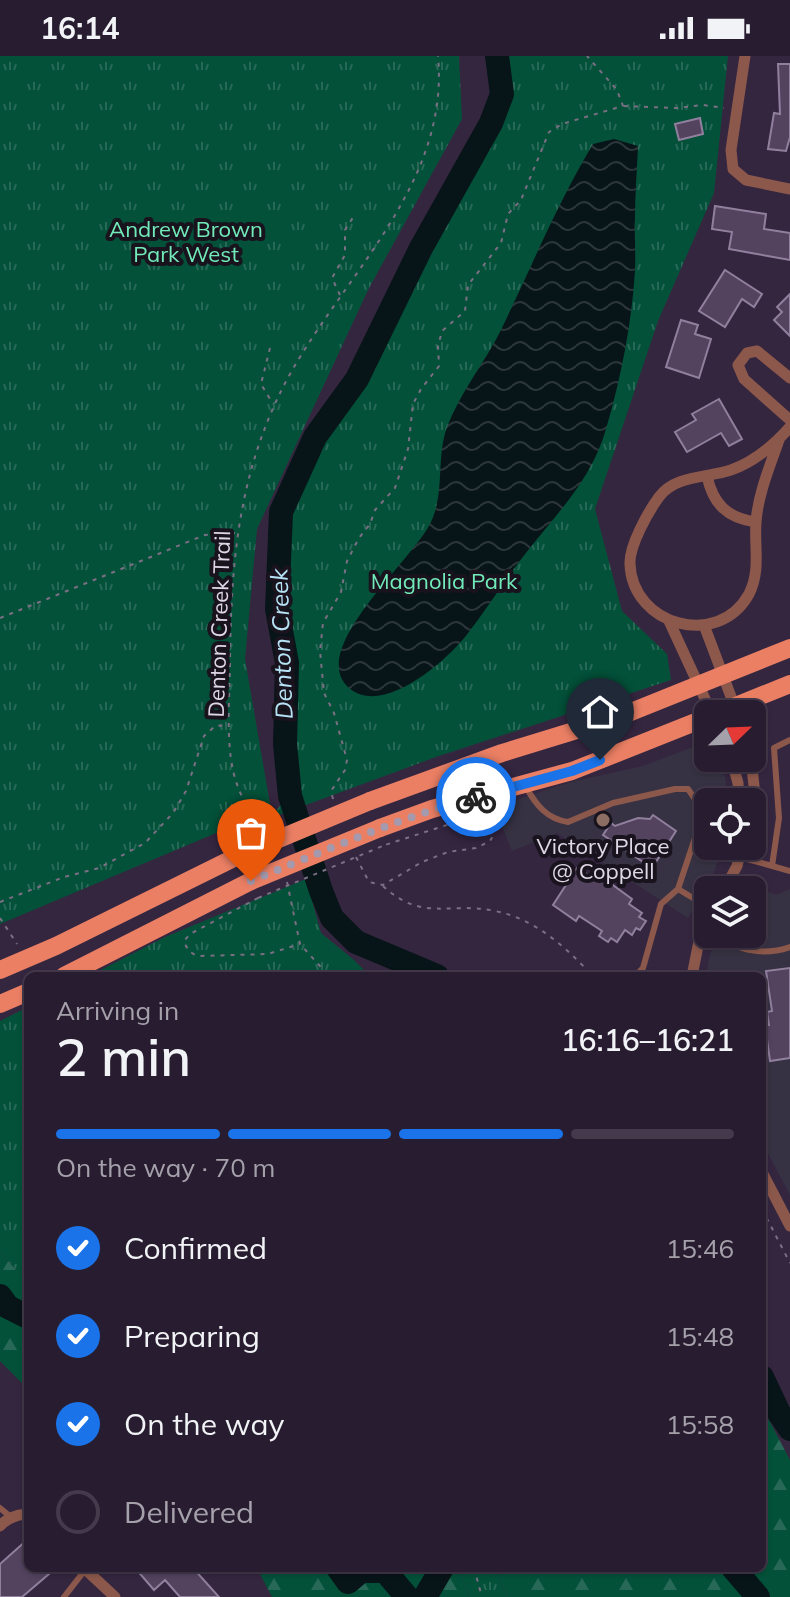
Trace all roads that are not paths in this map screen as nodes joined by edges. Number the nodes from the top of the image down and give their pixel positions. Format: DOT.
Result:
graph roads {
  1 [pos="745,56"];
  2 [pos="790,189"];
  3 [pos="790,378"];
  4 [pos="790,420"];
  5 [pos="790,427"];
  6 [pos="779,440"];
  7 [pos="707,476"];
  8 [pos="756,522"];
  9 [pos="668,620"];
  10 [pos="704,625"];
  11 [pos="790,648"];
  12 [pos="722,676"];
  13 [pos="790,684"];
  14 [pos="699,685"];
  15 [pos="706,700"];
  16 [pos="732,700"];
  17 [pos="757,700"];
  18 [pos="694,722"];
  19 [pos="790,740"];
  20 [pos="525,784"];
  21 [pos="760,860"];
  22 [pos="772,866"];
  23 [pos="790,871"];
  24 [pos="678,889"];
  25 [pos="694,899"];
  26 [pos="56,946"];
  27 [pos="790,947"];
  28 [pos="698,948"];
  29 [pos="741,948"];
  30 [pos="0,970"];
  31 [pos="66,972"];
  32 [pos="74,972"];
  33 [pos="639,972"];
  34 [pos="693,972"];
  35 [pos="24,994"];
  36 [pos="0,1004"];
  37 [pos="766,1180"];
  38 [pos="790,1226"];
  39 [pos="0,1508"];
  40 [pos="24,1516"];
  41 [pos="12,1518"];
  42 [pos="0,1526"];
  43 [pos="83,1572"];
  44 [pos="88,1572"];
  45 [pos="64,1597"];
  46 [pos="115,1597"];
  1 -- 2 [label="street"];
  3 -- 4 [label="street"];
  5 -- 6 [label="street"];
  6 -- 7 [label="street"];
  6 -- 8 [label="street"];
  7 -- 8 [label="street"];
  7 -- 9 [label="street"];
  8 -- 10 [label="street"];
  9 -- 10 [label="street"];
  9 -- 14 [label="street"];
  10 -- 12 [label="street"];
  11 -- 12 [label="main road"];
  12 -- 14 [label="main road"];
  12 -- 16 [label="street"];
  13 -- 17 [label="main road"];
  14 -- 15 [label="street"];
  14 -- 26 [label="main road, bridge"];
  18 -- 20 [label="main road"];
  19 -- 22 [label="lane"];
  20 -- 24 [label="lane"];
  20 -- 32 [label="main road, bridge"];
  21 -- 22 [label="lane"];
  22 -- 23 [label="lane"];
  24 -- 25 [label="lane"];
  24 -- 33 [label="lane"];
  26 -- 30 [label="main road"];
  26 -- 31 [label="main road"];
  27 -- 29 [label="lane"];
  28 -- 34 [label="street"];
  35 -- 36 [label="main road"];
  37 -- 38 [label="street"];
  39 -- 41 [label="lane"];
  40 -- 41 [label="street"];
  41 -- 42 [label="street"];
  43 -- 45 [label="lane"];
  44 -- 46 [label="street"];
}
